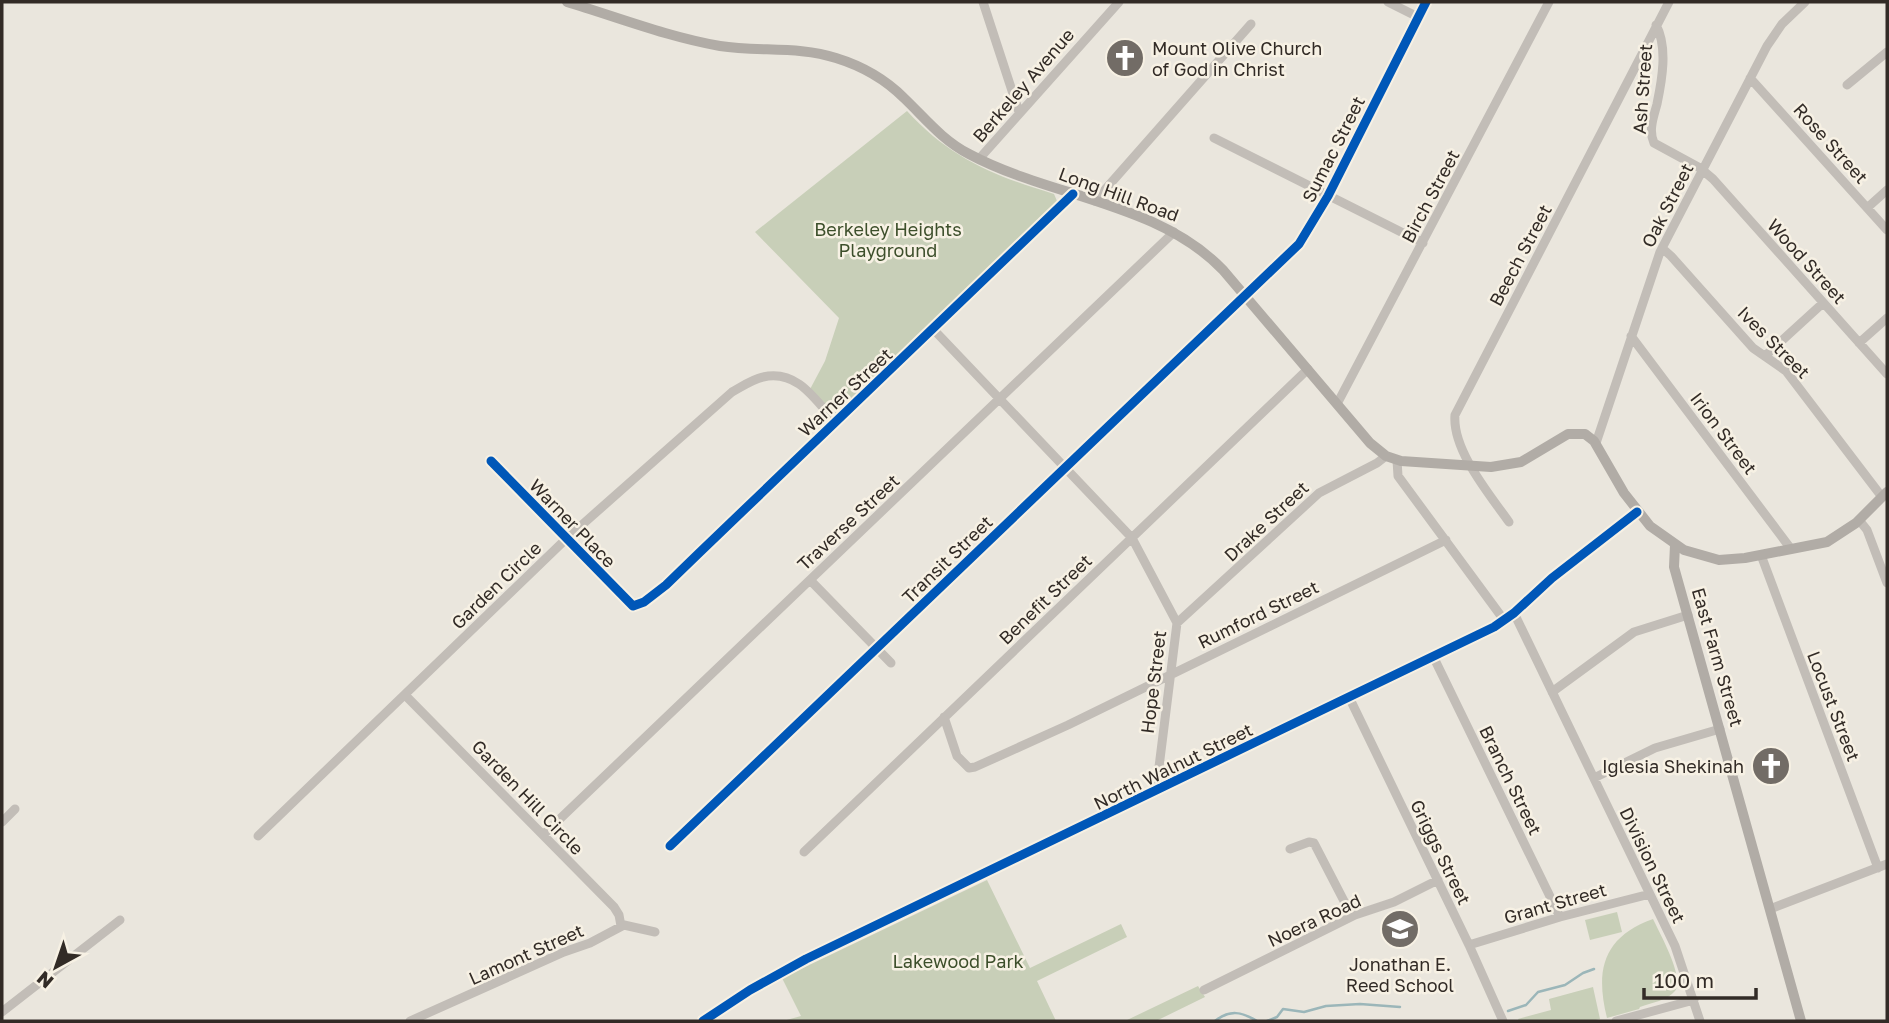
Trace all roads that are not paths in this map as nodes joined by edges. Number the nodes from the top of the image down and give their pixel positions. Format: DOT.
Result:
graph roads {
  1 [pos="567,2"];
  2 [pos="983,2"];
  3 [pos="1119,2"];
  4 [pos="1388,2"];
  5 [pos="1426,2"];
  6 [pos="1549,2"];
  7 [pos="1669,2"];
  8 [pos="1805,2"];
  9 [pos="1418,17"];
  10 [pos="1251,24"];
  11 [pos="1656,25"];
  12 [pos="1887,52"];
  13 [pos="1750,78"];
  14 [pos="1847,85"];
  15 [pos="1019,112"];
  16 [pos="1214,138"];
  17 [pos="979,159"];
  18 [pos="1702,170"];
  19 [pos="1887,190"];
  20 [pos="1073,194"];
  21 [pos="1328,196"];
  22 [pos="1096,201"];
  23 [pos="1867,208"];
  24 [pos="1887,230"];
  25 [pos="1174,233"];
  26 [pos="1423,243"];
  27 [pos="1662,248"];
  28 [pos="1246,296"];
  29 [pos="1824,303"];
  30 [pos="1887,318"];
  31 [pos="934,330"];
  32 [pos="1631,336"];
  33 [pos="1859,343"];
  34 [pos="1765,356"];
  35 [pos="1308,369"];
  36 [pos="1887,374"];
  37 [pos="1000,401"];
  38 [pos="1337,404"];
  39 [pos="836,423"];
  40 [pos="1596,443"];
  41 [pos="1386,456"];
  42 [pos="1397,460"];
  43 [pos="491,461"];
  44 [pos="1471,467"];
  45 [pos="1065,468"];
  46 [pos="1885,494"];
  47 [pos="1637,512"];
  48 [pos="1859,520"];
  49 [pos="1509,522"];
  50 [pos="1132,538"];
  51 [pos="566,540"];
  52 [pos="1446,540"];
  53 [pos="1675,545"];
  54 [pos="1791,549"];
  55 [pos="1761,555"];
  56 [pos="810,580"];
  57 [pos="1887,583"];
  58 [pos="633,606"];
  59 [pos="1514,613"];
  60 [pos="1688,615"];
  61 [pos="1504,620"];
  62 [pos="1177,623"];
  63 [pos="876,648"];
  64 [pos="1433,656"];
  65 [pos="891,663"];
  66 [pos="1170,673"];
  67 [pos="1552,692"];
  68 [pos="405,695"];
  69 [pos="1349,697"];
  70 [pos="944,717"];
  71 [pos="1720,729"];
  72 [pos="1594,778"];
  73 [pos="1156,791"];
  74 [pos="15,809"];
  75 [pos="2,822"];
  76 [pos="543,835"];
  77 [pos="258,836"];
  78 [pos="670,846"];
  79 [pos="1290,849"];
  80 [pos="804,852"];
  81 [pos="1883,866"];
  82 [pos="1438,880"];
  83 [pos="1650,894"];
  84 [pos="1770,908"];
  85 [pos="1355,915"];
  86 [pos="1560,916"];
  87 [pos="120,920"];
  88 [pos="621,926"];
  89 [pos="655,932"];
  90 [pos="1469,945"];
  91 [pos="1204,990"];
  92 [pos="1693,1000"];
  93 [pos="2,1012"];
  94 [pos="410,1021"];
  95 [pos="704,1021"];
  96 [pos="1503,1021"];
  97 [pos="1616,1021"];
  98 [pos="1700,1021"];
  99 [pos="1801,1021"];
  1 -- 17 [label="main road, Long Hill Road"];
  2 -- 15 [label="street"];
  3 -- 15 [label="street, Berkeley Avenue"];
  4 -- 9 [label="street"];
  5 -- 9 [label="street, Sumac Street"];
  6 -- 26 [label="street, Birch Street"];
  7 -- 11 [label="street, Beech Street"];
  8 -- 13 [label="street, Oak Street"];
  9 -- 21 [label="street, Sumac Street"];
  10 -- 22 [label="street"];
  11 -- 18 [label="street, Ash Street"];
  11 -- 44 [label="street, Beech Street"];
  12 -- 14 [label="street"];
  13 -- 18 [label="street, Oak Street"];
  13 -- 23 [label="street, Rose Street"];
  15 -- 17 [label="street, Berkeley Avenue"];
  16 -- 21 [label="street"];
  17 -- 20 [label="main road, Long Hill Road"];
  18 -- 27 [label="street, Oak Street"];
  18 -- 29 [label="street, Wood Street"];
  19 -- 23 [label="street"];
  20 -- 22 [label="main road, Long Hill Road"];
  20 -- 31 [label="street, Warner Street"];
  21 -- 26 [label="street"];
  21 -- 28 [label="street, Sumac Street"];
  22 -- 25 [label="main road, Long Hill Road"];
  23 -- 24 [label="street, Rose Street"];
  25 -- 28 [label="main road, Long Hill Road"];
  25 -- 37 [label="street, Traverse Street"];
  26 -- 38 [label="street, Birch Street"];
  27 -- 32 [label="street, Oak Street"];
  27 -- 34 [label="street, Ives Street"];
  28 -- 35 [label="main road, Long Hill Road"];
  28 -- 45 [label="street, Transit Street"];
  29 -- 33 [label="street, Wood Street"];
  29 -- 34 [label="street"];
  30 -- 33 [label="street"];
  31 -- 37 [label="street, Hope Street"];
  31 -- 39 [label="street, Warner Street"];
  32 -- 40 [label="street, Oak Street"];
  32 -- 54 [label="street, Irion Street"];
  33 -- 36 [label="street, Wood Street"];
  34 -- 46 [label="street, Ives Street"];
  35 -- 38 [label="main road, Long Hill Road"];
  35 -- 50 [label="street, Benefit Street"];
  37 -- 45 [label="street, Hope Street"];
  37 -- 56 [label="street, Traverse Street"];
  38 -- 41 [label="main road, Long Hill Road"];
  39 -- 51 [label="street, Garden Circle"];
  39 -- 58 [label="street, Warner Street"];
  40 -- 44 [label="main road, Long Hill Road"];
  40 -- 47 [label="main road"];
  41 -- 42 [label="main road, Long Hill Road"];
  41 -- 62 [label="street, Drake Street"];
  42 -- 44 [label="main road, Long Hill Road"];
  42 -- 52 [label="street"];
  43 -- 51 [label="street, Warner Place"];
  44 -- 49 [label="street, Beech Street"];
  45 -- 50 [label="street, Hope Street"];
  45 -- 63 [label="street, Transit Street"];
  46 -- 48 [label="main road"];
  47 -- 53 [label="main road"];
  47 -- 59 [label="street, North Walnut Street"];
  48 -- 54 [label="main road"];
  48 -- 57 [label="street"];
  50 -- 62 [label="street, Hope Street"];
  50 -- 70 [label="street, Benefit Street"];
  51 -- 58 [label="street, Warner Place"];
  51 -- 68 [label="street, Garden Circle"];
  52 -- 61 [label="street"];
  52 -- 66 [label="street, Rumford Street"];
  53 -- 55 [label="main road"];
  53 -- 60 [label="main road, East Farm Street"];
  54 -- 55 [label="main road"];
  55 -- 81 [label="street, Locust Street"];
  56 -- 63 [label="street"];
  56 -- 76 [label="street, Traverse Street"];
  59 -- 61 [label="street, North Walnut Street"];
  59 -- 67 [label="street, Division Street"];
  60 -- 67 [label="street"];
  60 -- 71 [label="main road, East Farm Street"];
  61 -- 64 [label="street, North Walnut Street"];
  62 -- 66 [label="street, Hope Street"];
  63 -- 65 [label="street"];
  63 -- 78 [label="street, Transit Street"];
  64 -- 69 [label="street, North Walnut Street"];
  64 -- 86 [label="street, Branch Street"];
  66 -- 70 [label="street, Rumford Street"];
  66 -- 73 [label="street, Hope Street"];
  67 -- 72 [label="street, Division Street"];
  68 -- 76 [label="street, Garden Hill Circle"];
  68 -- 77 [label="street, Garden Circle"];
  69 -- 73 [label="street, North Walnut Street"];
  69 -- 82 [label="street, Griggs Street"];
  70 -- 80 [label="street, Benefit Street"];
  71 -- 72 [label="street"];
  71 -- 84 [label="main road, East Farm Street"];
  72 -- 83 [label="street, Division Street"];
  73 -- 95 [label="street, North Walnut Street"];
  74 -- 75 [label="street"];
  76 -- 88 [label="street, Garden Hill Circle"];
  79 -- 85 [label="street"];
  81 -- 84 [label="street"];
  82 -- 85 [label="street, Noera Road"];
  82 -- 90 [label="street, Griggs Street"];
  83 -- 86 [label="street, Grant Street"];
  83 -- 92 [label="street, Division Street"];
  84 -- 99 [label="main road, East Farm Street"];
  85 -- 91 [label="street, Noera Road"];
  86 -- 90 [label="street, Grant Street"];
  87 -- 93 [label="street"];
  88 -- 89 [label="street"];
  88 -- 94 [label="street, Lamont Street"];
  90 -- 96 [label="street, Griggs Street"];
  92 -- 97 [label="street"];
  92 -- 98 [label="street, Division Street"];
}
